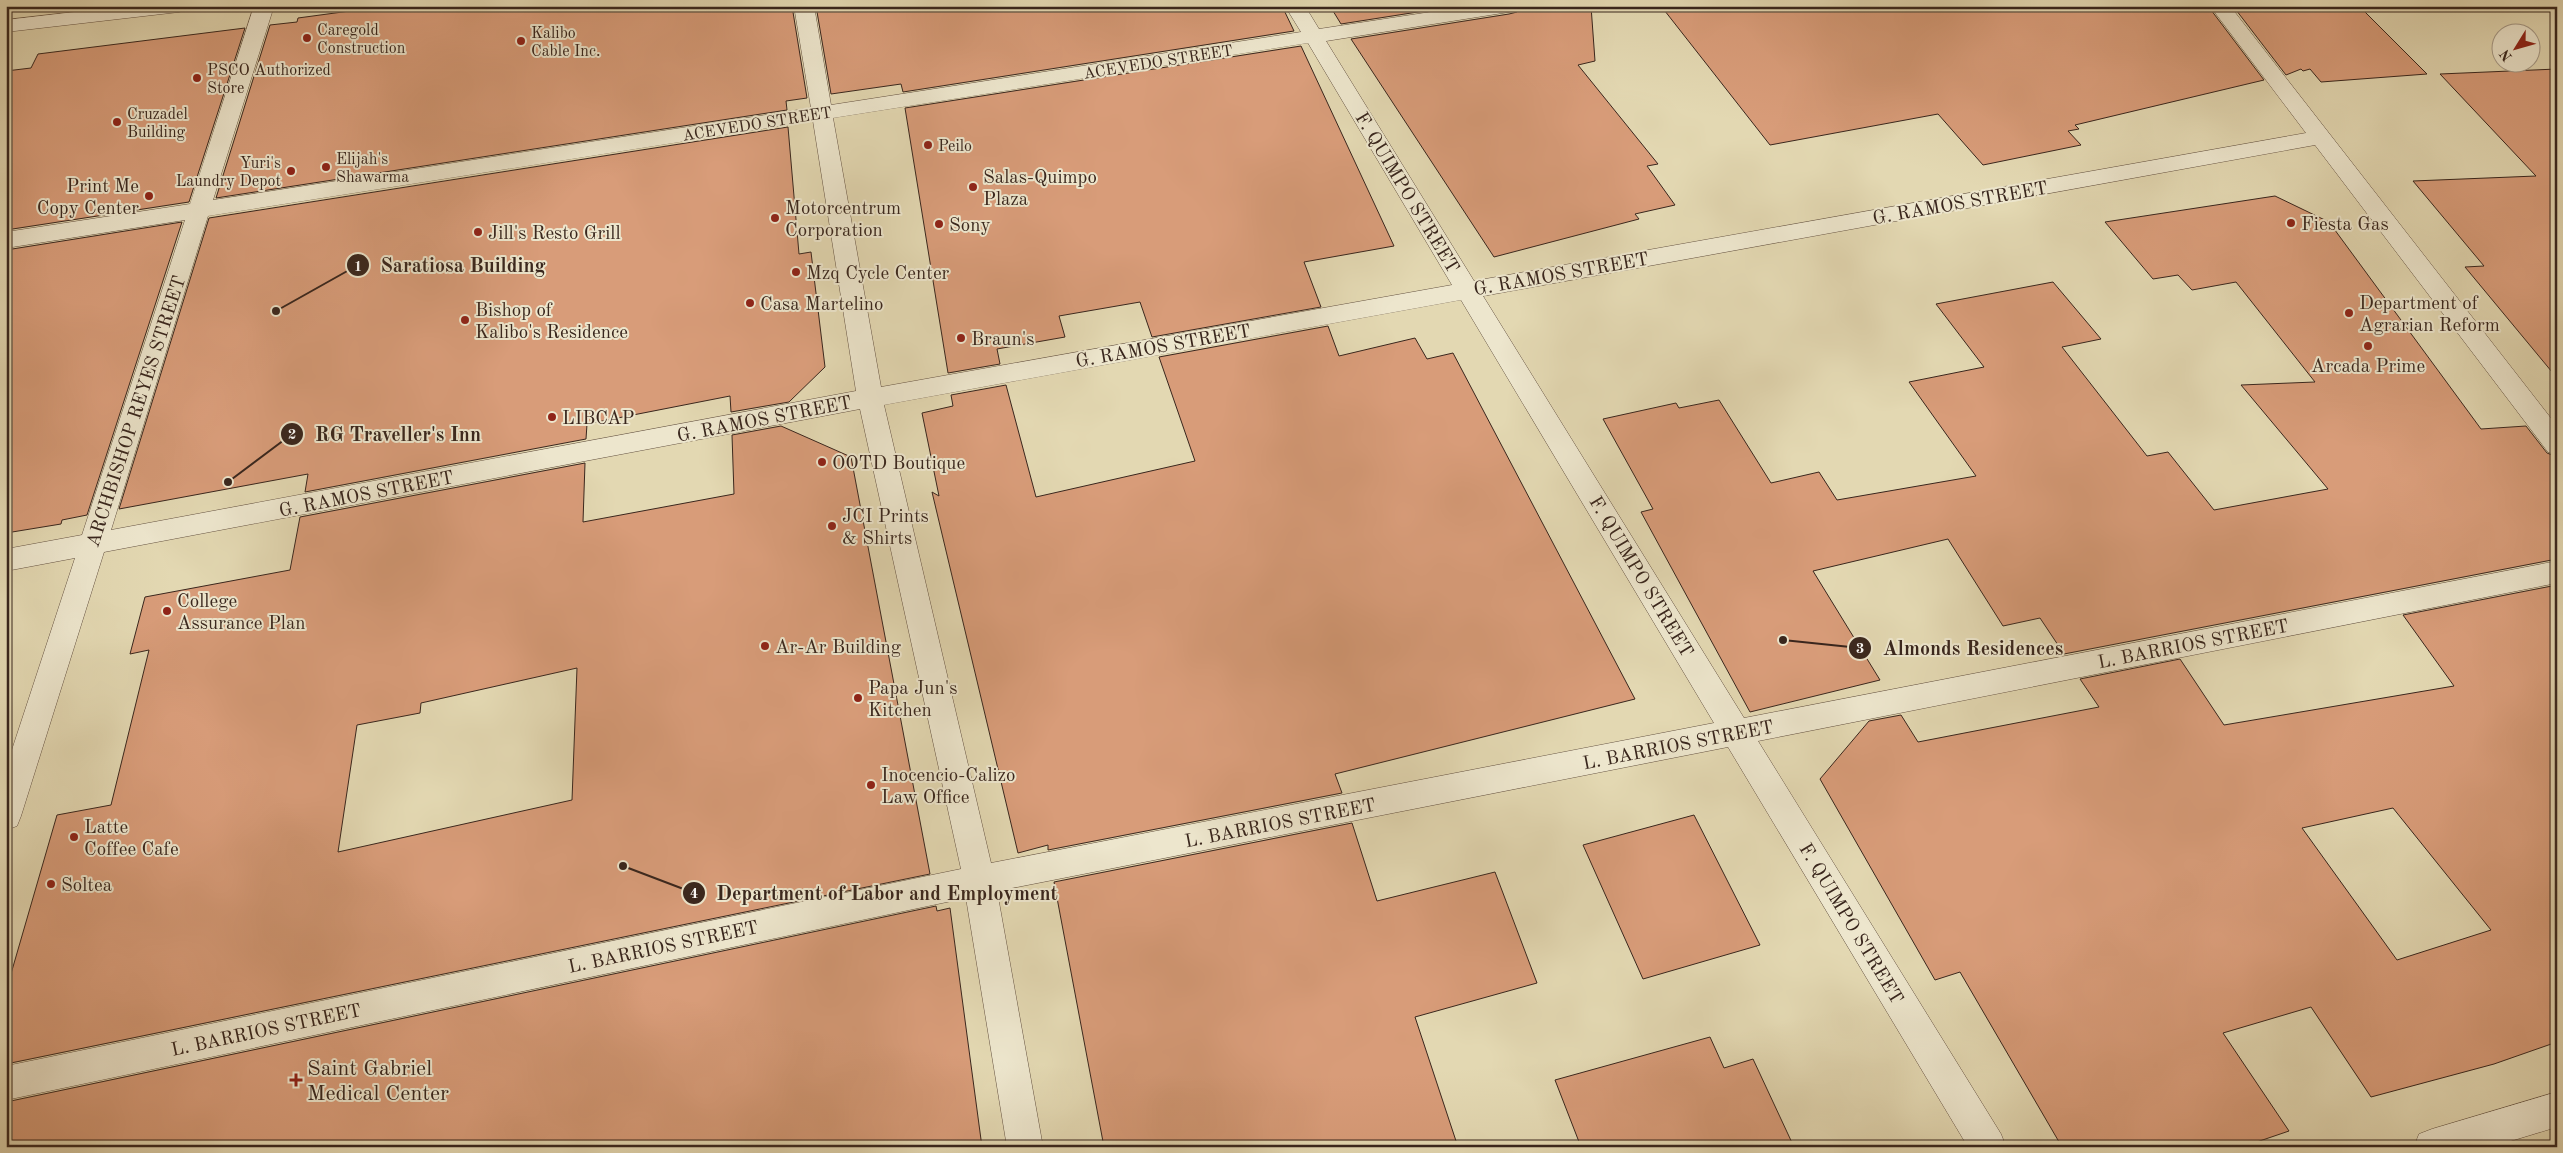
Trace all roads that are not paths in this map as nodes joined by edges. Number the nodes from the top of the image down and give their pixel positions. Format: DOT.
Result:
graph roads {
  1 [pos="179,6"];
  2 [pos="264,6"];
  3 [pos="804,6"];
  4 [pos="1295,6"];
  5 [pos="1509,6"];
  6 [pos="2220,6"];
  7 [pos="6,26"];
  8 [pos="1314,37"];
  9 [pos="822,113"];
  10 [pos="2320,137"];
  11 [pos="200,210"];
  12 [pos="6,240"];
  13 [pos="1468,290"];
  14 [pos="870,398"];
  15 [pos="2557,445"];
  16 [pos="92,544"];
  17 [pos="6,560"];
  18 [pos="2557,572"];
  19 [pos="1737,733"];
  20 [pos="6,816"];
  21 [pos="979,880"];
  22 [pos="6,1083"];
  23 [pos="2557,1110"];
  24 [pos="1025,1147"];
  25 [pos="1988,1147"];
  26 [pos="2432,1147"];
  1 -- 7 [label="street"];
  2 -- 11 [label="street, ARCHBISHOP REYES STREET"];
  3 -- 9 [label="street"];
  4 -- 8 [label="street, F. QUIMPO STREET"];
  5 -- 8 [label="street, ACEVEDO STREET"];
  6 -- 10 [label="street"];
  8 -- 9 [label="street, ACEVEDO STREET"];
  8 -- 13 [label="street, F. QUIMPO STREET"];
  9 -- 11 [label="street, ACEVEDO STREET"];
  9 -- 14 [label="street"];
  10 -- 13 [label="street, G. RAMOS STREET"];
  10 -- 15 [label="street"];
  11 -- 12 [label="street, ACEVEDO STREET"];
  11 -- 16 [label="street, ARCHBISHOP REYES STREET"];
  13 -- 14 [label="street, G. RAMOS STREET"];
  13 -- 19 [label="street, F. QUIMPO STREET"];
  14 -- 16 [label="street, G. RAMOS STREET"];
  14 -- 21 [label="street"];
  16 -- 17 [label="street, G. RAMOS STREET"];
  16 -- 20 [label="street, ARCHBISHOP REYES STREET"];
  18 -- 19 [label="street, L. BARRIOS STREET"];
  19 -- 21 [label="street, L. BARRIOS STREET"];
  19 -- 25 [label="street, F. QUIMPO STREET"];
  21 -- 22 [label="street, L. BARRIOS STREET"];
  21 -- 24 [label="street"];
  23 -- 26 [label="street"];
}
